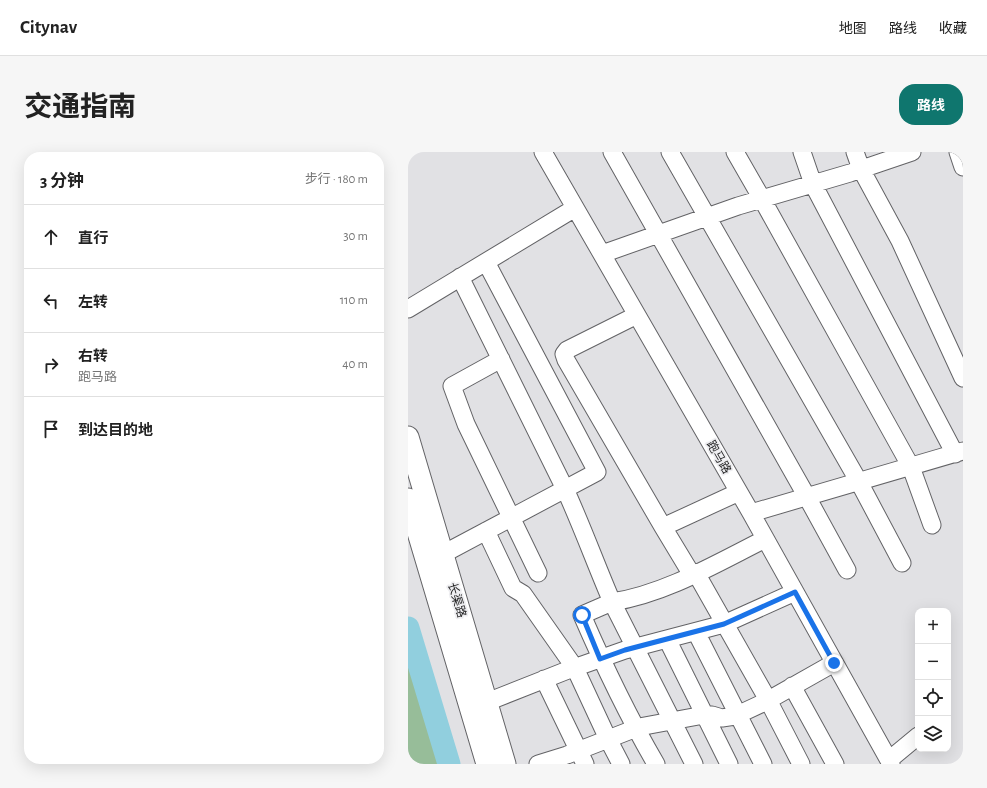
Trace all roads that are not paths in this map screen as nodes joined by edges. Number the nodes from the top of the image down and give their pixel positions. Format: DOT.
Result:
graph roads {
  1 [pos="543,152"];
  2 [pos="612,152"];
  3 [pos="670,152"];
  4 [pos="735,152"];
  5 [pos="802,152"];
  6 [pos="855,152"];
  7 [pos="912,152"];
  8 [pos="958,152"];
  9 [pos="963,167"];
  10 [pos="861,169"];
  11 [pos="813,184"];
  12 [pos="762,199"];
  13 [pos="575,208"];
  14 [pos="708,217"];
  15 [pos="659,234"];
  16 [pos="602,254"];
  17 [pos="486,262"];
  18 [pos="460,278"];
  19 [pos="408,309"];
  20 [pos="637,315"];
  21 [pos="501,360"];
  22 [pos="963,378"];
  23 [pos="408,437"];
  24 [pos="959,452"];
  25 [pos="910,467"];
  26 [pos="859,482"];
  27 [pos="565,489"];
  28 [pos="739,492"];
  29 [pos="807,497"];
  30 [pos="408,499"];
  31 [pos="751,513"];
  32 [pos="511,518"];
  33 [pos="932,525"];
  34 [pos="663,527"];
  35 [pos="486,531"];
  36 [pos="765,539"];
  37 [pos="443,554"];
  38 [pos="902,563"];
  39 [pos="847,570"];
  40 [pos="538,573"];
  41 [pos="694,574"];
  42 [pos="795,592"];
  43 [pos="612,602"];
  44 [pos="724,624"];
  45 [pos="696,632"];
  46 [pos="667,639"];
  47 [pos="634,648"];
  48 [pos="600,659"];
  49 [pos="834,663"];
  50 [pos="575,668"];
  51 [pos="544,680"];
  52 [pos="792,686"];
  53 [pos="768,700"];
  54 [pos="487,702"];
  55 [pos="704,715"];
  56 [pos="738,715"];
  57 [pos="672,721"];
  58 [pos="636,729"];
  59 [pos="608,739"];
  60 [pos="915,739"];
  61 [pos="582,757"];
  62 [pos="890,762"];
  63 [pos="543,763"];
  64 [pos="487,764"];
  65 [pos="505,764"];
  66 [pos="621,764"];
  67 [pos="656,764"];
  68 [pos="694,764"];
  69 [pos="729,764"];
  70 [pos="764,764"];
  71 [pos="801,764"];
  72 [pos="836,764"];
  1 -- 13 [label="street, 跑马路"];
  2 -- 15 [label="street"];
  3 -- 14 [label="street"];
  4 -- 12 [label="street"];
  5 -- 11 [label="street"];
  6 -- 10 [label="street"];
  7 -- 10 [label="street"];
  8 -- 9 [label="street"];
  10 -- 11 [label="street"];
  10 -- 22 [label="street"];
  11 -- 12 [label="street"];
  11 -- 24 [label="street"];
  12 -- 14 [label="street"];
  12 -- 25 [label="street"];
  13 -- 16 [label="street, 跑马路"];
  13 -- 17 [label="street"];
  14 -- 15 [label="street"];
  14 -- 26 [label="street"];
  15 -- 16 [label="street"];
  15 -- 29 [label="street"];
  16 -- 20 [label="street, 跑马路"];
  17 -- 18 [label="street"];
  17 -- 27 [label="street"];
  18 -- 19 [label="street"];
  18 -- 21 [label="street"];
  20 -- 28 [label="street, 跑马路"];
  20 -- 34 [label="street"];
  21 -- 27 [label="street"];
  21 -- 32 [label="street"];
  23 -- 37 [label="main road, 长渠路"];
  24 -- 25 [label="street"];
  25 -- 26 [label="street"];
  25 -- 33 [label="street"];
  26 -- 29 [label="street"];
  26 -- 38 [label="street"];
  27 -- 32 [label="street"];
  27 -- 43 [label="street"];
  28 -- 31 [label="street, 跑马路"];
  28 -- 34 [label="street"];
  29 -- 31 [label="street"];
  29 -- 39 [label="street"];
  30 -- 64 [label="main road, 长渠路"];
  31 -- 36 [label="street, 跑马路"];
  32 -- 35 [label="street"];
  32 -- 40 [label="street"];
  34 -- 41 [label="street"];
  35 -- 37 [label="street"];
  35 -- 50 [label="street"];
  36 -- 41 [label="street"];
  36 -- 42 [label="street, 跑马路"];
  37 -- 54 [label="main road, 长渠路"];
  41 -- 43 [label="street"];
  41 -- 44 [label="street"];
  42 -- 44 [label="street"];
  42 -- 49 [label="street, 跑马路"];
  43 -- 47 [label="street"];
  43 -- 48 [label="street"];
  44 -- 45 [label="street"];
  44 -- 53 [label="street"];
  45 -- 46 [label="street"];
  45 -- 56 [label="street"];
  46 -- 47 [label="street"];
  46 -- 55 [label="street"];
  47 -- 48 [label="street"];
  47 -- 57 [label="street"];
  48 -- 50 [label="street"];
  48 -- 58 [label="street"];
  49 -- 52 [label="street"];
  49 -- 62 [label="street, 跑马路"];
  50 -- 51 [label="street"];
  50 -- 59 [label="street"];
  51 -- 54 [label="street"];
  51 -- 61 [label="street"];
  52 -- 53 [label="street"];
  52 -- 72 [label="street"];
  53 -- 56 [label="street"];
  53 -- 71 [label="street"];
  54 -- 65 [label="main road, 长渠路"];
  55 -- 56 [label="street"];
  55 -- 57 [label="street"];
  55 -- 69 [label="street"];
  56 -- 70 [label="street"];
  57 -- 58 [label="street"];
  57 -- 68 [label="street"];
  58 -- 59 [label="street"];
  58 -- 67 [label="street"];
  59 -- 61 [label="street"];
  59 -- 66 [label="street"];
  60 -- 62 [label="street"];
  61 -- 63 [label="street"];
}
